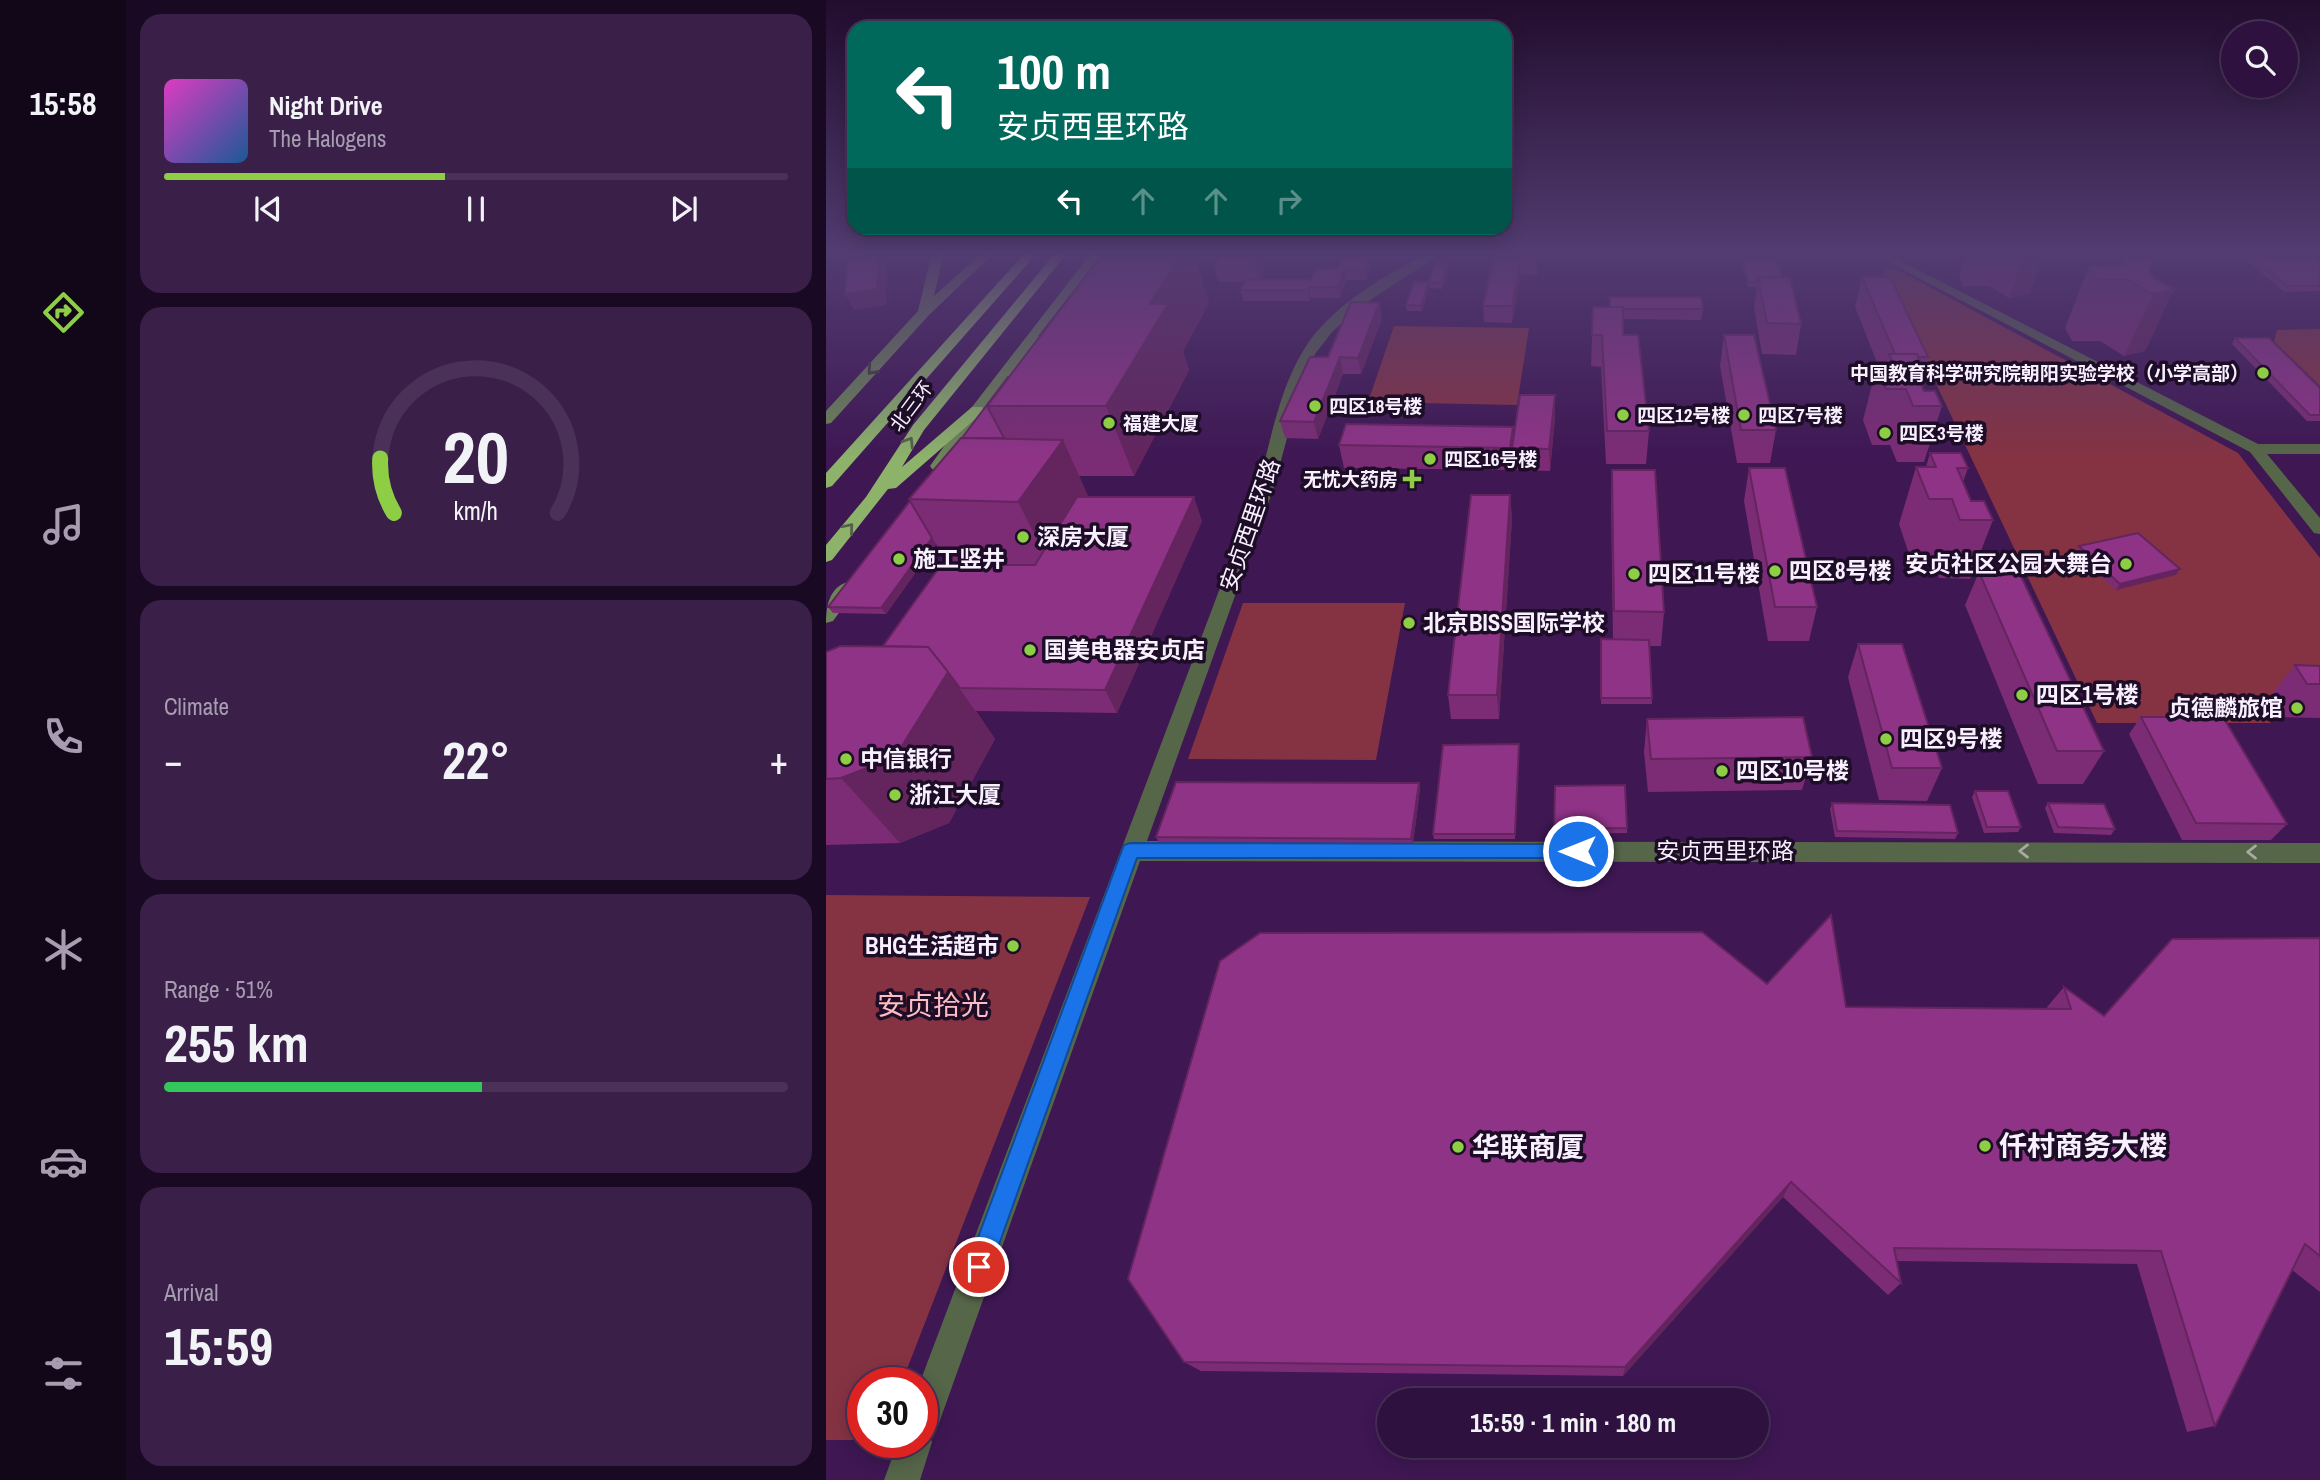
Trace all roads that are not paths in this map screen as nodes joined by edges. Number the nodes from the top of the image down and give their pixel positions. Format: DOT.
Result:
graph roads {
  1 [pos="916,321"];
  2 [pos="970,321"];
  3 [pos="1005,321"];
  4 [pos="1044,321"];
  5 [pos="1338,321"];
  6 [pos="2008,321"];
  7 [pos="977,410"];
  8 [pos="826,420"];
  9 [pos="2255,449"];
  10 [pos="2320,449"];
  11 [pos="826,483"];
  12 [pos="924,484"];
  13 [pos="873,500"];
  14 [pos="2320,529"];
  15 [pos="826,556"];
  16 [pos="859,573"];
  17 [pos="826,617"];
  18 [pos="1130,850"];
  19 [pos="2320,853"];
  20 [pos="938,1379"];
  21 [pos="910,1458"];
  22 [pos="902,1480"];
  1 -- 8 [label="street, one-way"];
  2 -- 11 [label="highway, 北三环"];
  13 -- 3 [label="highway, 北三环, one-way"];
  4 -- 7 [label="street"];
  5 -- 18 [label="street, 安贞西里环路"];
  6 -- 9 [label="street"];
  7 -- 12 [label="street"];
  7 -- 13 [label="highway"];
  9 -- 10 [label="street"];
  9 -- 14 [label="street"];
  15 -- 13 [label="highway, 北三环, one-way"];
  16 -- 17 [label="street"];
  19 -- 18 [label="street, 安贞西里环路, one-way"];
  18 -- 20 [label="street, 安贞西里环路"];
  21 -- 22 [label="street"];
}
